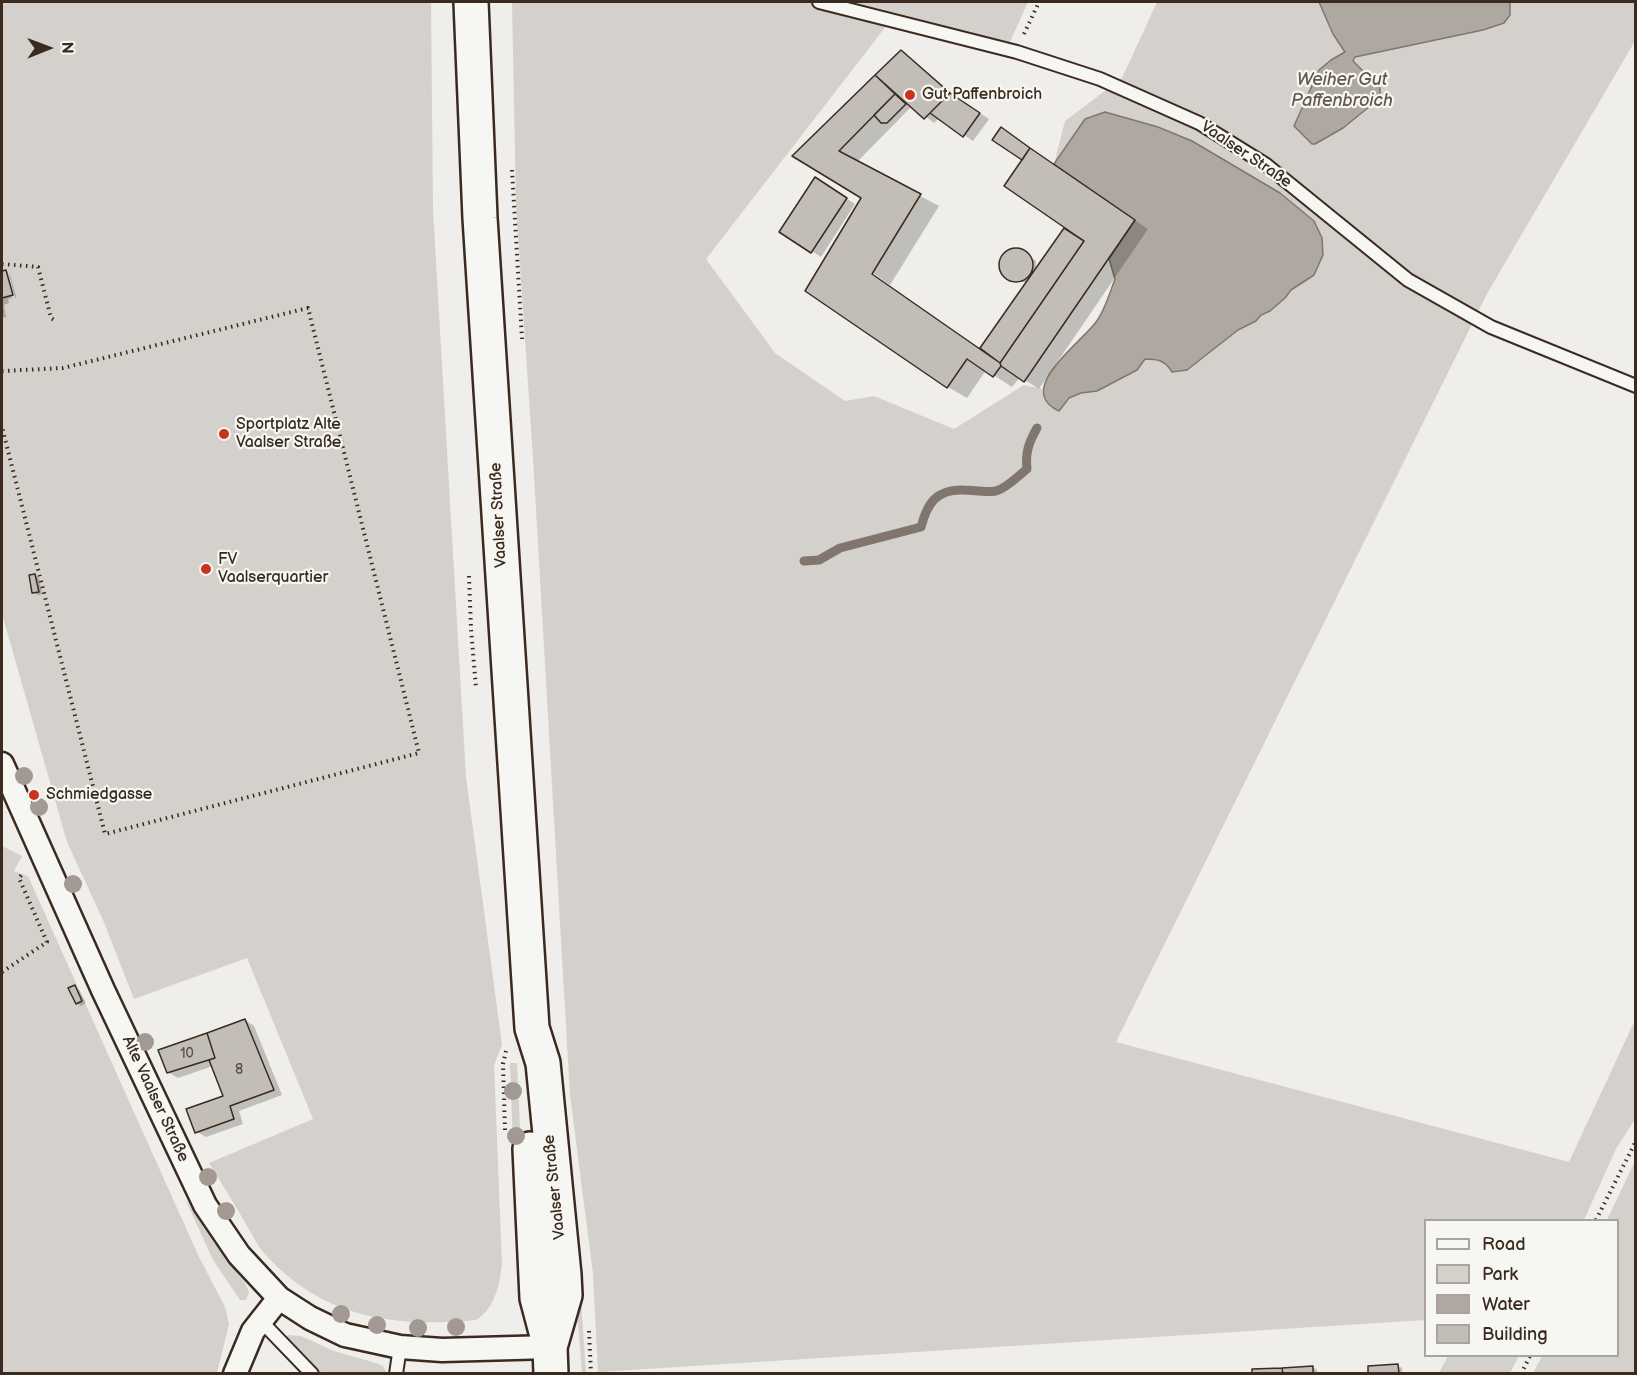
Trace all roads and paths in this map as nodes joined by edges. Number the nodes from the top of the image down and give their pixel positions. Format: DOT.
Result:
graph roads {
  1 [pos="471,2"];
  2 [pos="819,2"];
  3 [pos="1039,2"];
  4 [pos="1017,52"];
  5 [pos="2,264"];
  6 [pos="57,322"];
  7 [pos="2,371"];
  8 [pos="1635,386"];
  9 [pos="2,428"];
  10 [pos="2,764"];
  11 [pos="9,803"];
  12 [pos="28,868"];
  13 [pos="2,972"];
  14 [pos="1635,1141"];
  15 [pos="1597,1219"];
  16 [pos="279,1298"];
  17 [pos="261,1321"];
  18 [pos="399,1347"];
  19 [pos="1530,1357"];
  20 [pos="551,1360"];
  21 [pos="235,1374"];
  22 [pos="312,1374"];
  23 [pos="396,1374"];
  24 [pos="1521,1374"];
  1 -- 20 [label="main road, Vaalser Straße"];
  2 -- 4 [label="lane, Vaalser Straße"];
  3 -- 4 [label="path"];
  4 -- 8 [label="lane, Vaalser Straße"];
  5 -- 6 [label="path"];
  7 -- 9 [label="path"];
  10 -- 11 [label="street, Alte Vaalser Straße"];
  11 -- 16 [label="street, Alte Vaalser Straße"];
  12 -- 13 [label="path"];
  14 -- 15 [label="path"];
  16 -- 17 [label="street"];
  16 -- 18 [label="street, Alte Vaalser Straße"];
  17 -- 21 [label="street"];
  17 -- 22 [label="lane"];
  18 -- 20 [label="street, Alte Vaalser Straße"];
  18 -- 23 [label="lane"];
  19 -- 24 [label="path"];
}
